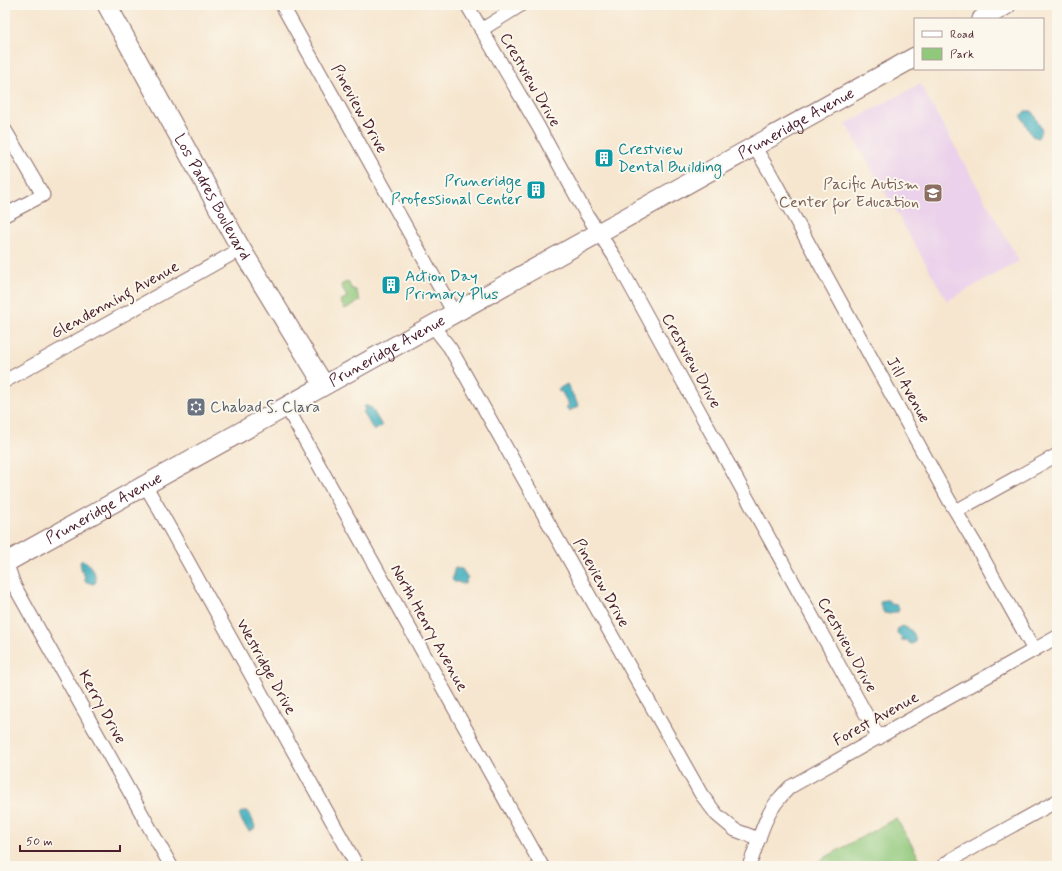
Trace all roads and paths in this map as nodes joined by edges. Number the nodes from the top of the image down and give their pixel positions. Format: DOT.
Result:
graph roads {
  1 [pos="107,5"];
  2 [pos="282,5"];
  3 [pos="467,5"];
  4 [pos="521,5"];
  5 [pos="1006,5"];
  6 [pos="984,18"];
  7 [pos="481,30"];
  8 [pos="914,58"];
  9 [pos="5,130"];
  10 [pos="754,146"];
  11 [pos="5,215"];
  12 [pos="598,233"];
  13 [pos="241,248"];
  14 [pos="454,313"];
  15 [pos="432,325"];
  16 [pos="5,381"];
  17 [pos="324,385"];
  18 [pos="286,406"];
  19 [pos="1057,454"];
  20 [pos="145,485"];
  21 [pos="956,511"];
  22 [pos="5,562"];
  23 [pos="1057,637"];
  24 [pos="1034,650"];
  25 [pos="879,738"];
  26 [pos="1057,801"];
  27 [pos="759,839"];
  28 [pos="171,866"];
  29 [pos="357,866"];
  30 [pos="542,866"];
  31 [pos="749,866"];
  32 [pos="943,866"];
  1 -- 13 [label="main road, Los Padres Boulevard"];
  2 -- 14 [label="street, Pineview Drive"];
  3 -- 7 [label="street, Crestview Drive"];
  4 -- 7 [label="street"];
  5 -- 6 [label="main road"];
  7 -- 12 [label="street, Crestview Drive"];
  8 -- 10 [label="main road, Pruneridge Avenue"];
  9 -- 11 [label="street"];
  10 -- 12 [label="main road, Pruneridge Avenue"];
  10 -- 21 [label="street, Jill Avenue"];
  12 -- 14 [label="main road, Pruneridge Avenue"];
  12 -- 25 [label="street, Crestview Drive"];
  13 -- 16 [label="street, Glendenning Avenue"];
  13 -- 17 [label="main road, Los Padres Boulevard"];
  14 -- 15 [label="main road, Pruneridge Avenue"];
  15 -- 17 [label="main road, Pruneridge Avenue"];
  15 -- 27 [label="street, Pineview Drive"];
  17 -- 18 [label="main road, Pruneridge Avenue"];
  18 -- 20 [label="main road, Pruneridge Avenue"];
  18 -- 30 [label="street, North Henry Avenue"];
  19 -- 21 [label="street"];
  20 -- 22 [label="main road, Pruneridge Avenue"];
  20 -- 29 [label="street, Westridge Drive"];
  21 -- 24 [label="street, Jill Avenue"];
  22 -- 28 [label="street, Kerry Drive"];
  23 -- 24 [label="street, Forest Avenue"];
  24 -- 25 [label="street, Forest Avenue"];
  25 -- 27 [label="street, Forest Avenue"];
  26 -- 32 [label="street"];
  27 -- 31 [label="street, Forest Avenue"];
}
